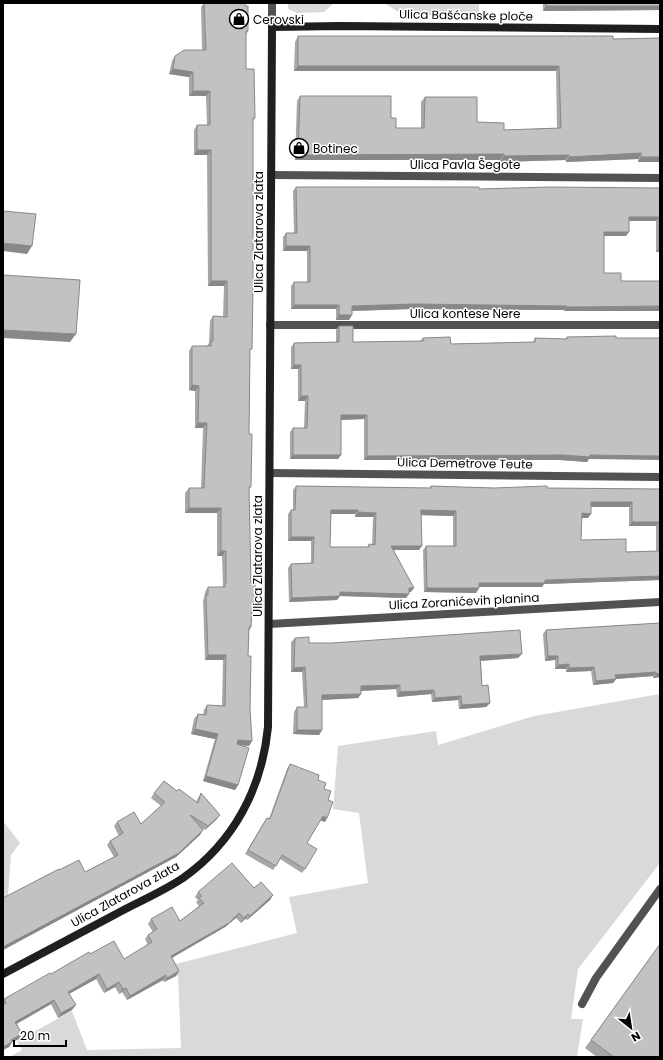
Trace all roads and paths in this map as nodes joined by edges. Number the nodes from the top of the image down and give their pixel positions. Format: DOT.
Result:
graph roads {
  1 [pos="272,3"];
  2 [pos="272,27"];
  3 [pos="660,29"];
  4 [pos="271,175"];
  5 [pos="660,178"];
  6 [pos="270,325"];
  7 [pos="660,325"];
  8 [pos="270,474"];
  9 [pos="660,477"];
  10 [pos="660,602"];
  11 [pos="269,624"];
  12 [pos="660,889"];
  13 [pos="3,974"];
  14 [pos="582,1004"];
  1 -- 2 [label="street, Ulica Zlatarova zlata"];
  2 -- 3 [label="street, Ulica Bašćanske ploče"];
  2 -- 4 [label="street, Ulica Zlatarova zlata"];
  4 -- 5 [label="street, Ulica Pavla Šegote"];
  4 -- 6 [label="street, Ulica Zlatarova zlata"];
  6 -- 7 [label="street, Ulica kontese Nere"];
  6 -- 8 [label="street, Ulica Zlatarova zlata"];
  8 -- 9 [label="street, Ulica Demetrove Teute"];
  8 -- 11 [label="street, Ulica Zlatarova zlata"];
  10 -- 11 [label="street, Ulica Zoranićevih planina"];
  11 -- 13 [label="street, Ulica Zlatarova zlata"];
  12 -- 14 [label="street"];
}
